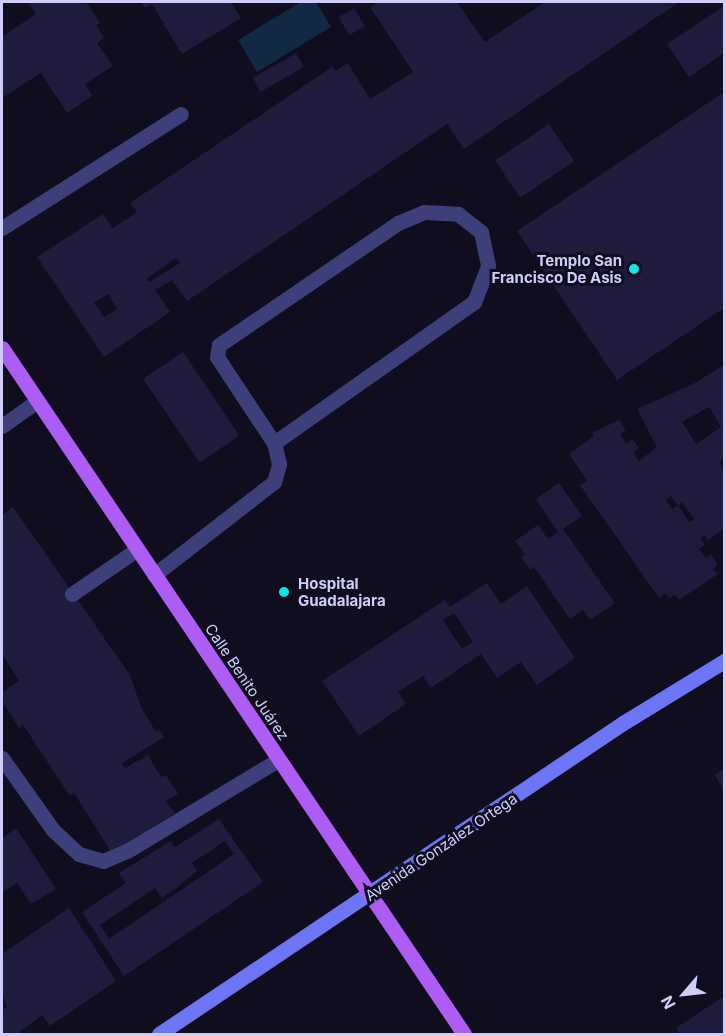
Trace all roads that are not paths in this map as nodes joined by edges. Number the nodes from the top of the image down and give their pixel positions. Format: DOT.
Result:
graph roads {
  1 [pos="181,114"];
  2 [pos="2,228"];
  3 [pos="2,348"];
  4 [pos="37,401"];
  5 [pos="2,426"];
  6 [pos="274,443"];
  7 [pos="136,550"];
  8 [pos="154,575"];
  9 [pos="72,594"];
  10 [pos="724,661"];
  11 [pos="2,758"];
  12 [pos="278,760"];
  13 [pos="369,896"];
  14 [pos="159,1035"];
  15 [pos="464,1035"];
  1 -- 2 [label="lane"];
  3 -- 4 [label="main road, Calle Benito Juárez"];
  4 -- 5 [label="lane"];
  4 -- 7 [label="main road, Calle Benito Juárez"];
  6 -- 6 [label="lane"];
  6 -- 8 [label="lane"];
  7 -- 8 [label="main road, Calle Benito Juárez"];
  7 -- 9 [label="lane"];
  8 -- 12 [label="main road, Calle Benito Juárez"];
  10 -- 13 [label="street, Avenida González Ortega"];
  11 -- 12 [label="lane"];
  12 -- 13 [label="main road, Calle Benito Juárez"];
  13 -- 14 [label="street, Avenida González Ortega"];
  13 -- 15 [label="main road, Calle Benito Juárez"];
}
